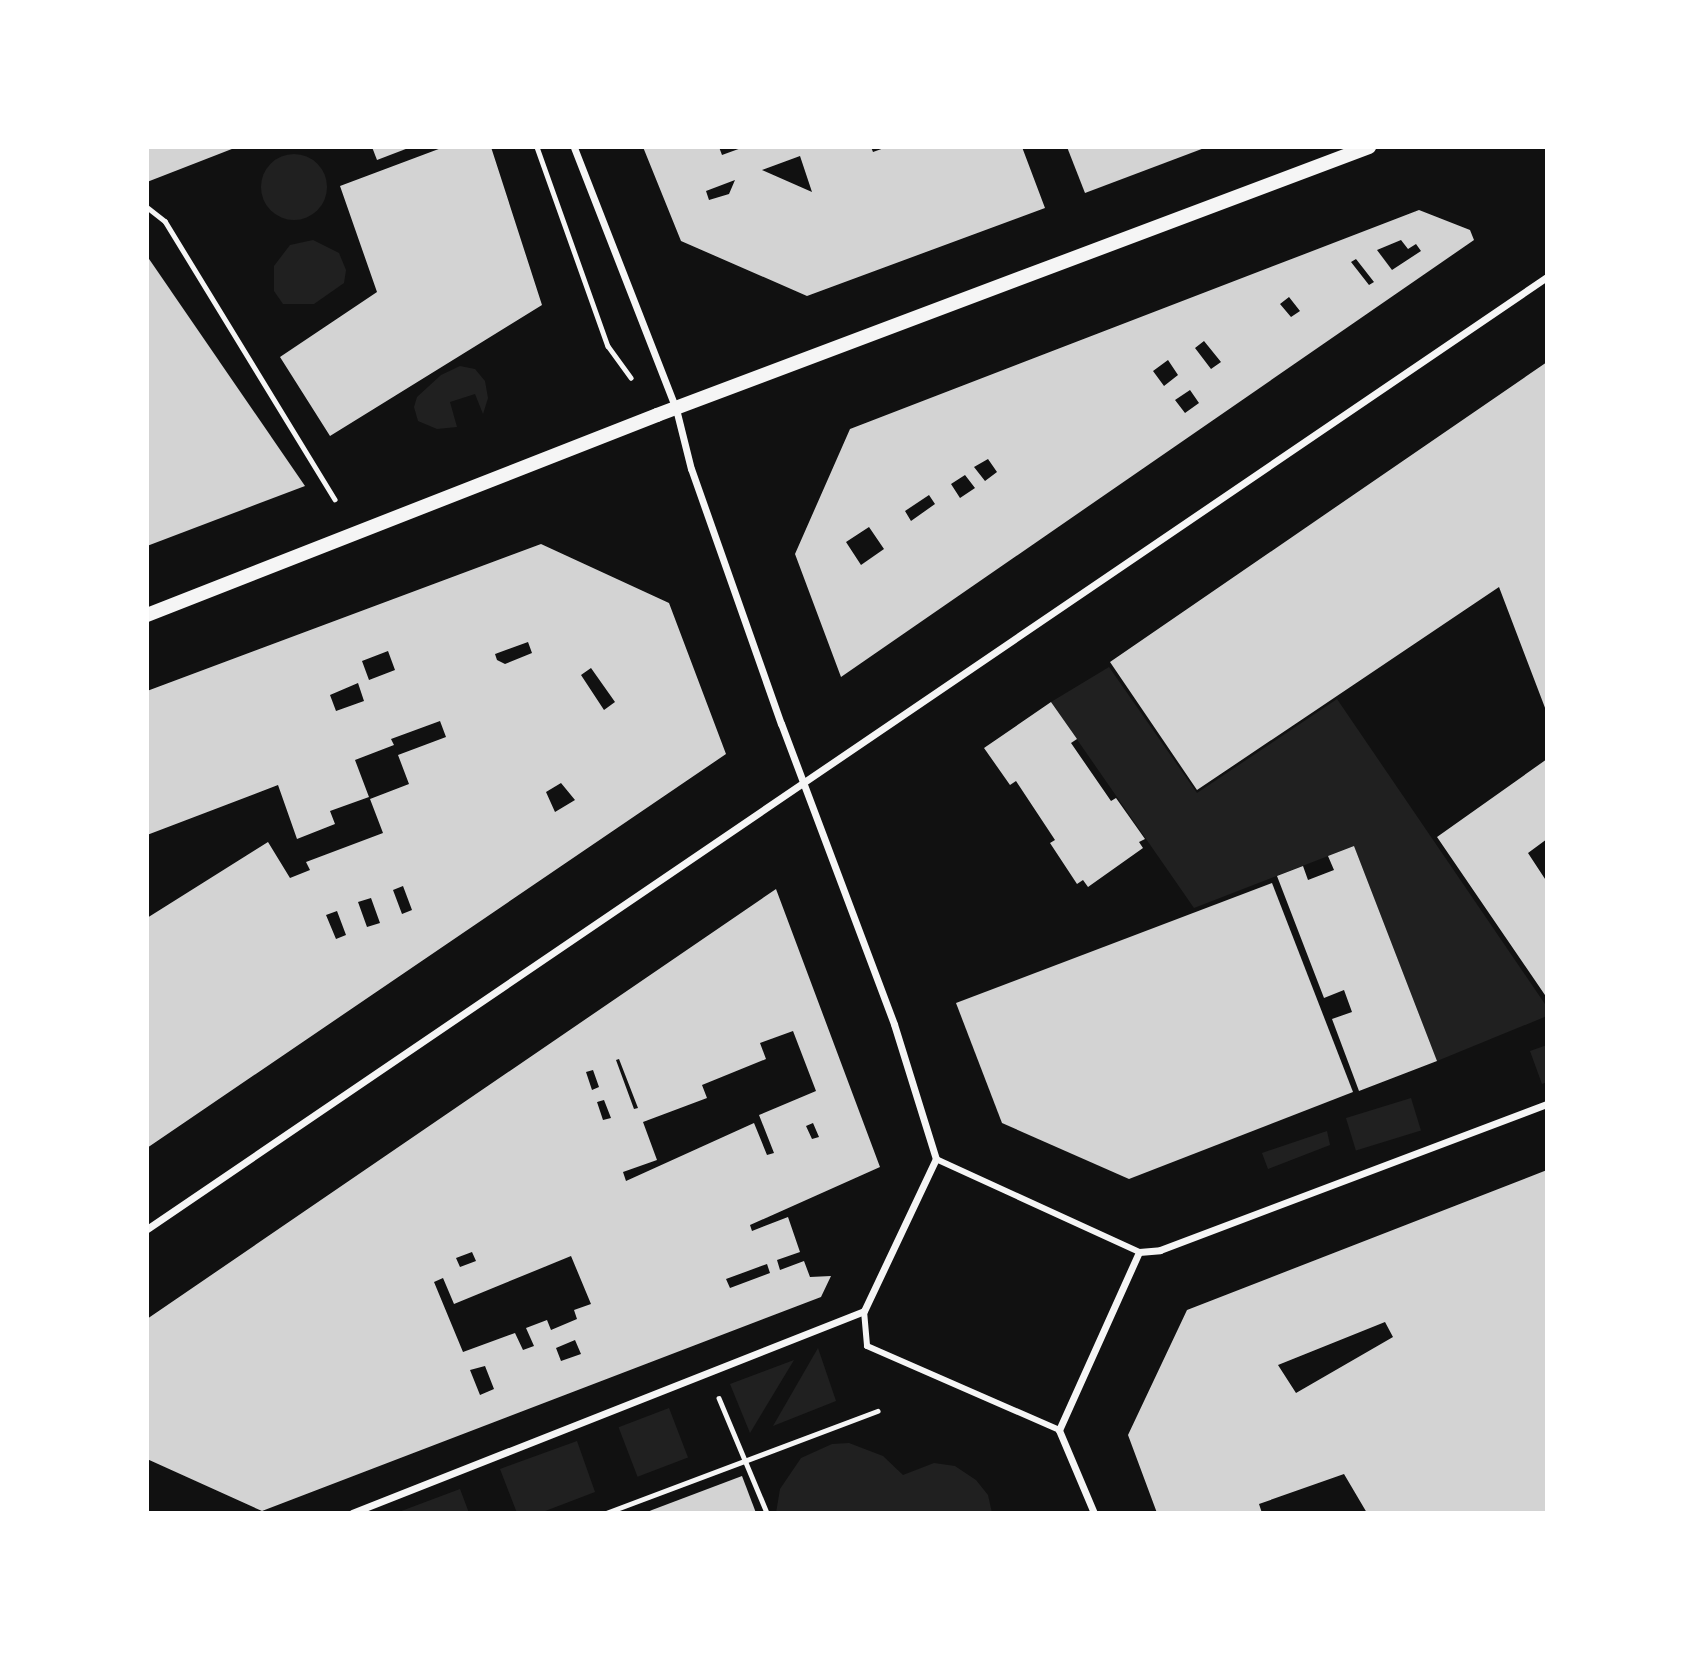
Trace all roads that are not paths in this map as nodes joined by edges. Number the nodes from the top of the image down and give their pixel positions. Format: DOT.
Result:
graph roads {
  1 [pos="574,147"];
  2 [pos="1369,147"];
  3 [pos="1547,277"];
  4 [pos="676,409"];
  5 [pos="147,615"];
  6 [pos="804,785"];
  7 [pos="1547,1104"];
  8 [pos="936,1159"];
  9 [pos="147,1228"];
  10 [pos="1139,1252"];
  11 [pos="864,1311"];
  12 [pos="1059,1430"];
  13 [pos="352,1513"];
  14 [pos="1094,1513"];
  1 -- 4 [label="street"];
  2 -- 4 [label="main road"];
  3 -- 6 [label="street"];
  4 -- 5 [label="main road"];
  4 -- 6 [label="street"];
  6 -- 8 [label="street"];
  6 -- 9 [label="street"];
  7 -- 10 [label="street"];
  8 -- 10 [label="street"];
  8 -- 11 [label="street"];
  10 -- 12 [label="street"];
  11 -- 12 [label="street"];
  11 -- 13 [label="street"];
  12 -- 14 [label="street"];
}
